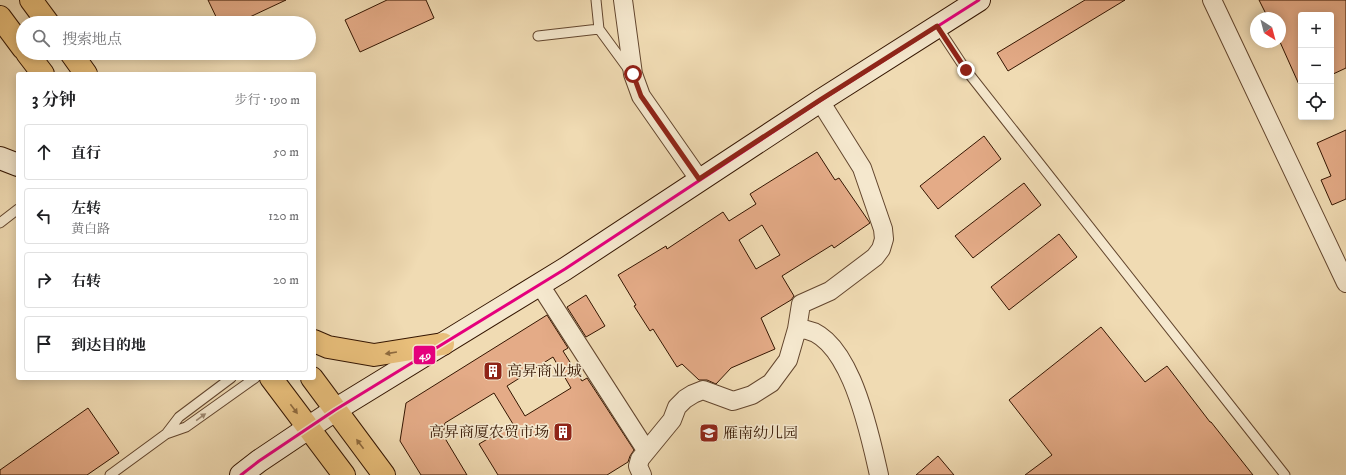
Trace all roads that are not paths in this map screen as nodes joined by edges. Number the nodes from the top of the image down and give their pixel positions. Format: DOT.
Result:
graph roads {
  1 [pos="31,0"];
  2 [pos="596,0"];
  3 [pos="623,0"];
  4 [pos="979,0"];
  5 [pos="1212,0"];
  6 [pos="43,16"];
  7 [pos="0,17"];
  8 [pos="937,26"];
  9 [pos="599,29"];
  10 [pos="538,36"];
  11 [pos="16,39"];
  12 [pos="32,60"];
  13 [pos="76,60"];
  14 [pos="41,72"];
  15 [pos="85,72"];
  16 [pos="633,74"];
  17 [pos="820,100"];
  18 [pos="0,158"];
  19 [pos="16,164"];
  20 [pos="699,179"];
  21 [pos="16,211"];
  22 [pos="0,223"];
  23 [pos="1346,283"];
  24 [pos="540,285"];
  25 [pos="797,329"];
  26 [pos="316,342"];
  27 [pos="443,344"];
  28 [pos="228,380"];
  29 [pos="252,380"];
  30 [pos="272,380"];
  31 [pos="313,380"];
  32 [pos="335,410"];
  33 [pos="308,428"];
  34 [pos="166,434"];
  35 [pos="646,450"];
  36 [pos="110,475"];
  37 [pos="241,475"];
  38 [pos="344,475"];
  39 [pos="384,475"];
  40 [pos="642,475"];
  41 [pos="879,475"];
  42 [pos="1285,475"];
  1 -- 6 [label="main road"];
  2 -- 9 [label="lane"];
  3 -- 16 [label="street"];
  4 -- 8 [label="main road"];
  5 -- 23 [label="street"];
  7 -- 11 [label="main road"];
  8 -- 17 [label="main road"];
  8 -- 42 [label="lane"];
  9 -- 10 [label="lane"];
  9 -- 16 [label="lane"];
  12 -- 14 [label="main road"];
  13 -- 15 [label="main road"];
  16 -- 20 [label="street"];
  17 -- 20 [label="main road"];
  17 -- 25 [label="street"];
  18 -- 19 [label="main road"];
  20 -- 24 [label="main road"];
  21 -- 22 [label="lane"];
  24 -- 27 [label="main road"];
  24 -- 35 [label="street"];
  25 -- 35 [label="street"];
  25 -- 41 [label="street"];
  27 -- 26 [label="main road, one-way"];
  27 -- 32 [label="main road"];
  28 -- 34 [label="lane"];
  34 -- 29 [label="lane, one-way"];
  30 -- 33 [label="main road, one-way"];
  31 -- 32 [label="main road"];
  32 -- 33 [label="main road"];
  39 -- 32 [label="main road, one-way"];
  33 -- 37 [label="main road"];
  33 -- 38 [label="main road"];
  34 -- 36 [label="lane"];
  35 -- 40 [label="street"];
}
